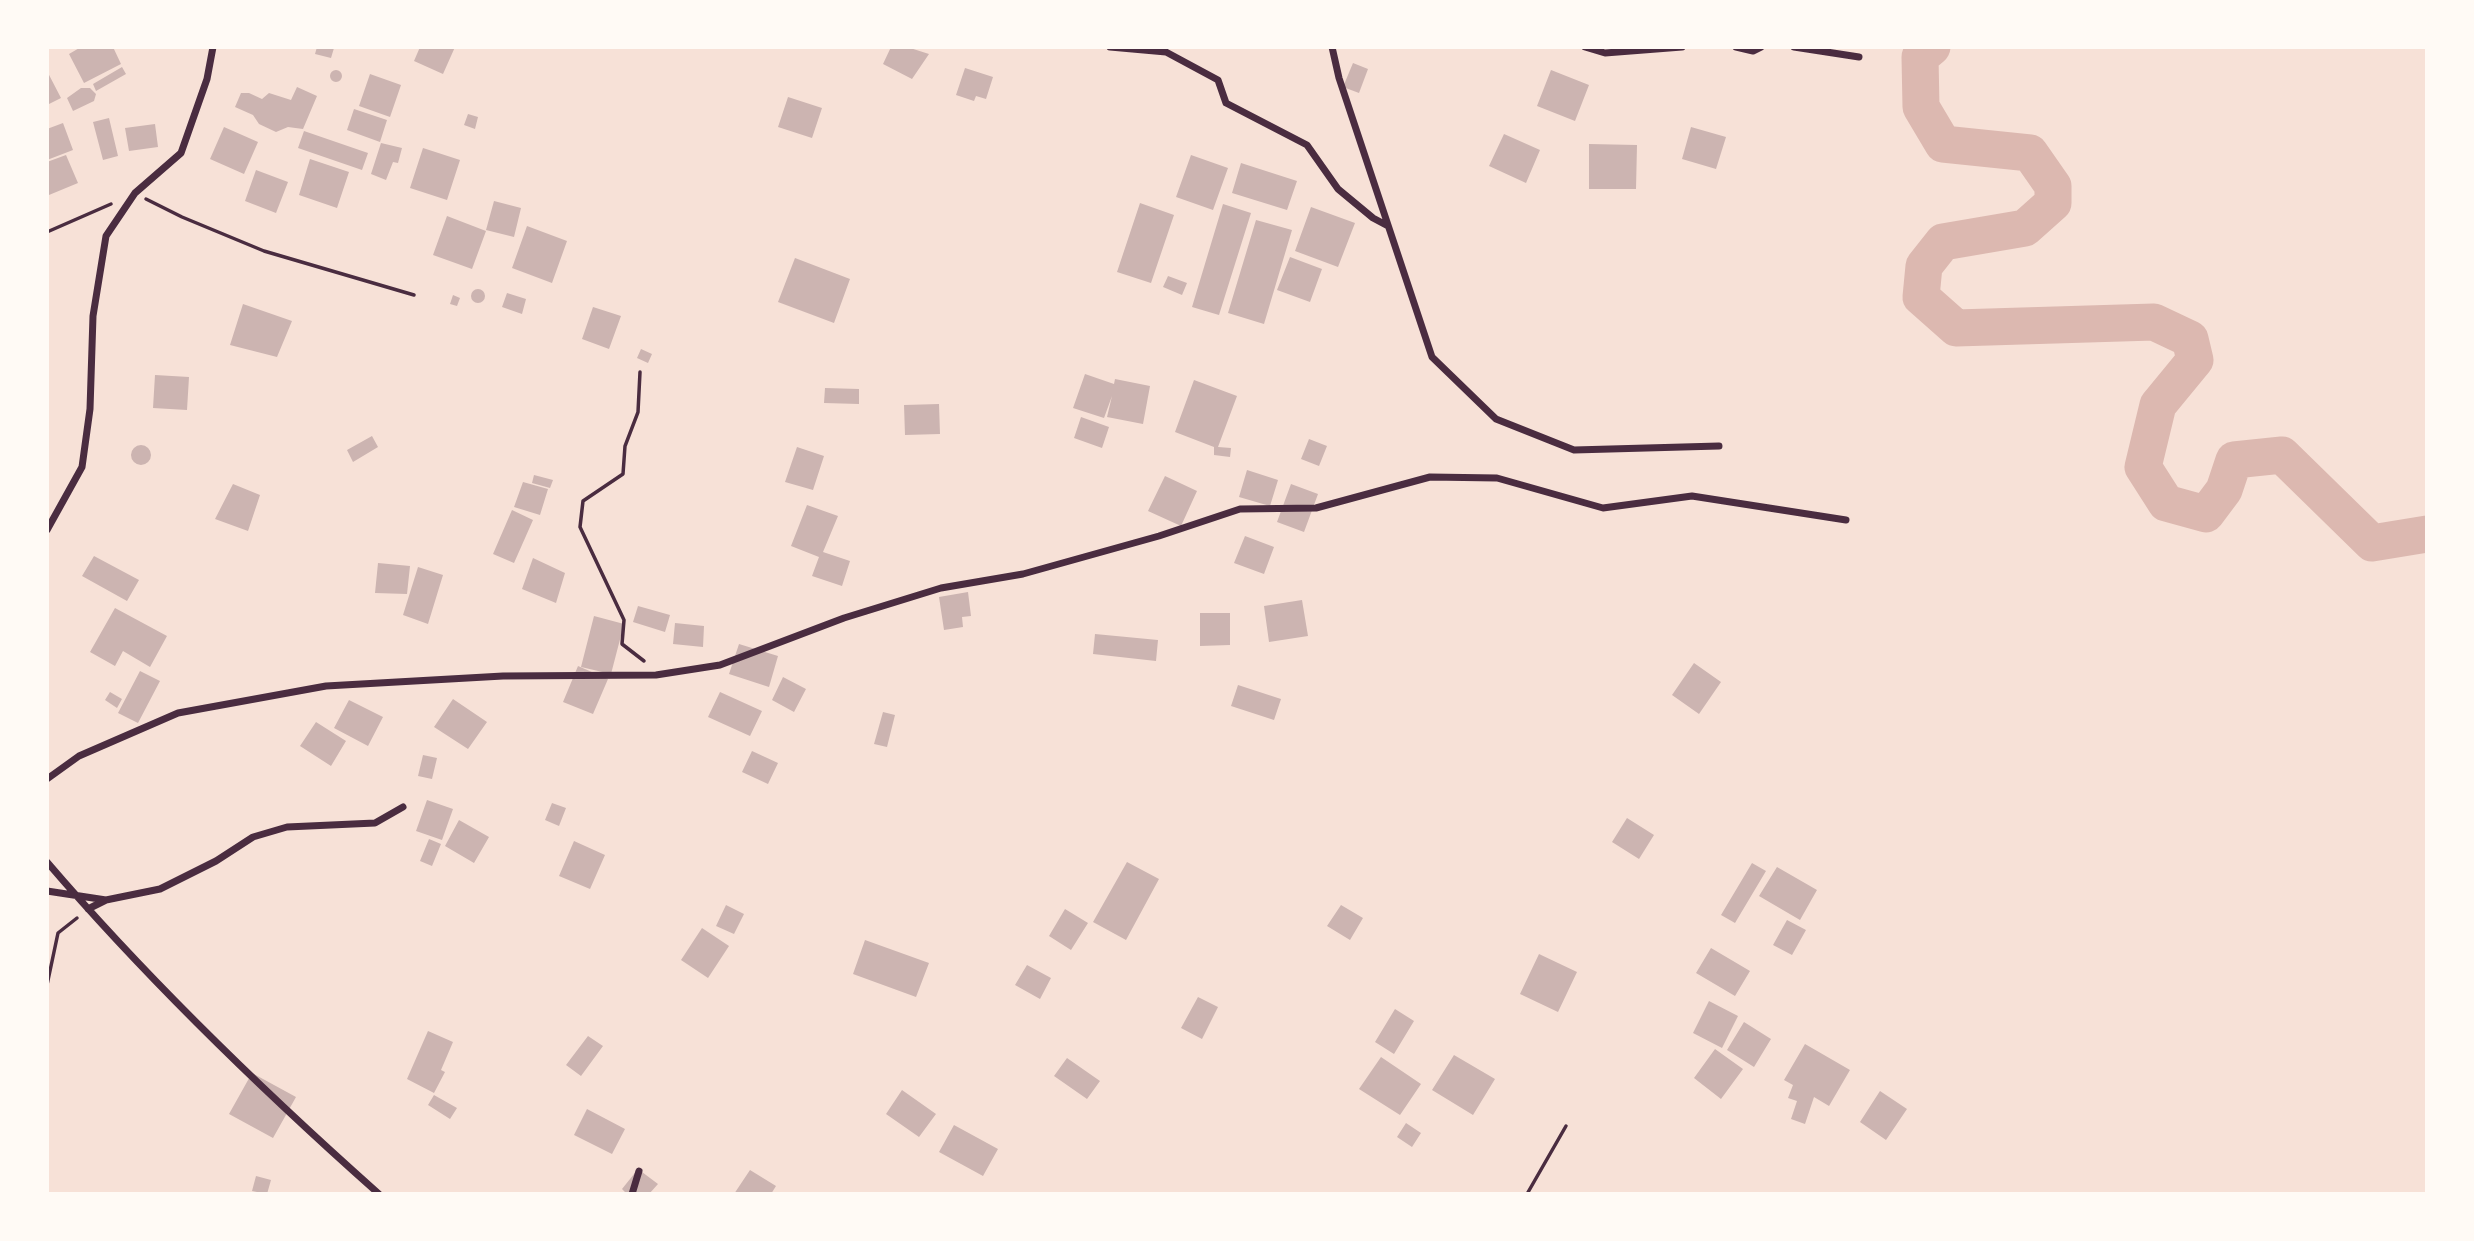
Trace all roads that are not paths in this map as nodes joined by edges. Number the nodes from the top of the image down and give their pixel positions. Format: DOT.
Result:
graph roads {
  1 [pos="214,47"];
  2 [pos="1110,47"];
  3 [pos="1332,47"];
  4 [pos="1585,47"];
  5 [pos="1682,47"];
  6 [pos="1736,47"];
  7 [pos="1761,47"];
  8 [pos="1794,47"];
  9 [pos="1859,57"];
  10 [pos="1388,226"];
  11 [pos="1719,446"];
  12 [pos="1846,520"];
  13 [pos="47,530"];
  14 [pos="47,779"];
  15 [pos="403,807"];
  16 [pos="47,862"];
  17 [pos="47,891"];
  18 [pos="76,896"];
  19 [pos="106,900"];
  20 [pos="88,909"];
  21 [pos="639,1171"];
  22 [pos="379,1194"];
  23 [pos="632,1194"];
  1 -- 13 [label="street"];
  2 -- 10 [label="street"];
  3 -- 10 [label="street"];
  4 -- 5 [label="street"];
  6 -- 7 [label="street"];
  8 -- 9 [label="street"];
  10 -- 11 [label="street"];
  12 -- 14 [label="street"];
  15 -- 19 [label="street"];
  16 -- 18 [label="street"];
  17 -- 18 [label="street"];
  18 -- 19 [label="street"];
  18 -- 20 [label="street"];
  19 -- 20 [label="street"];
  20 -- 22 [label="street"];
  21 -- 23 [label="street"];
}
